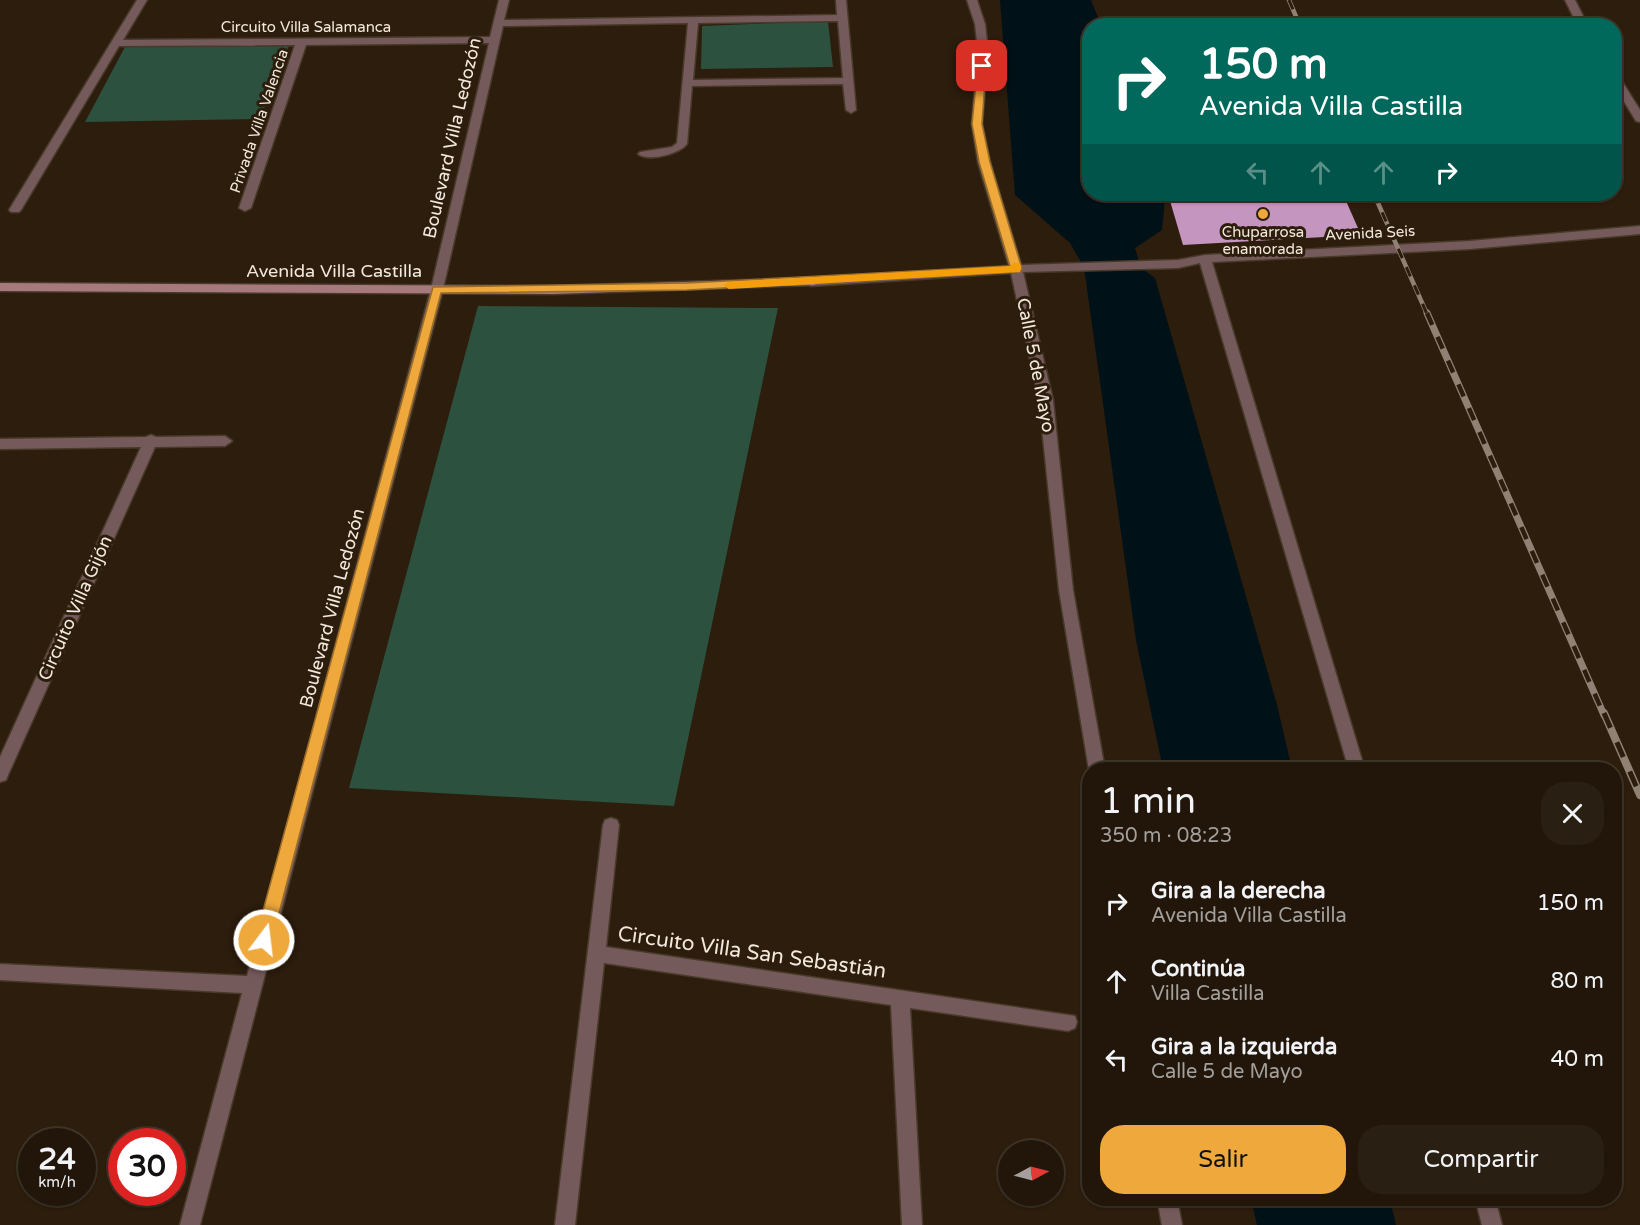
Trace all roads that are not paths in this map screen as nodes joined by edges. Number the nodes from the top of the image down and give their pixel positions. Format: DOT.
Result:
graph roads {
  1 [pos="142,0"];
  2 [pos="504,0"];
  3 [pos="841,0"];
  4 [pos="972,0"];
  5 [pos="1569,0"];
  6 [pos="843,18"];
  7 [pos="1579,18"];
  8 [pos="693,21"];
  9 [pos="499,23"];
  10 [pos="495,40"];
  11 [pos="301,42"];
  12 [pos="117,43"];
  13 [pos="848,81"];
  14 [pos="688,83"];
  15 [pos="1622,90"];
  16 [pos="851,110"];
  17 [pos="1640,119"];
  18 [pos="644,154"];
  19 [pos="245,208"];
  20 [pos="15,210"];
  21 [pos="1640,230"];
  22 [pos="1205,260"];
  23 [pos="1016,269"];
  24 [pos="811,282"];
  25 [pos="0,287"];
  26 [pos="437,289"];
  27 [pos="151,441"];
  28 [pos="225,441"];
  29 [pos="0,444"];
  30 [pos="1095,762"];
  31 [pos="1355,762"];
  32 [pos="0,775"];
  33 [pos="611,825"];
  34 [pos="596,954"];
  35 [pos="0,972"];
  36 [pos="252,985"];
  37 [pos="900,998"];
  38 [pos="1068,1022"];
  39 [pos="1168,1206"];
  40 [pos="1487,1206"];
  41 [pos="190,1225"];
  42 [pos="565,1225"];
  43 [pos="912,1225"];
  44 [pos="1172,1225"];
  45 [pos="1492,1225"];
  1 -- 12 [label="street"];
  2 -- 9 [label="street, Boulevard Villa Ledozón"];
  3 -- 6 [label="street"];
  4 -- 23 [label="street, Calle 5 de Mayo"];
  5 -- 7 [label="street"];
  6 -- 8 [label="street"];
  6 -- 13 [label="street"];
  8 -- 9 [label="street"];
  8 -- 14 [label="street"];
  9 -- 10 [label="street, Boulevard Villa Ledozón"];
  10 -- 11 [label="street, Circuito Villa Salamanca"];
  10 -- 26 [label="street, Boulevard Villa Ledozón"];
  11 -- 12 [label="street, Circuito Villa Salamanca"];
  11 -- 19 [label="street, Privada Villa Valencia"];
  12 -- 20 [label="street"];
  13 -- 14 [label="street"];
  13 -- 16 [label="street"];
  14 -- 18 [label="street"];
  15 -- 17 [label="street"];
  21 -- 22 [label="street, Avenida Seis"];
  22 -- 23 [label="street, Avenida Seis"];
  22 -- 31 [label="street"];
  23 -- 24 [label="street, Avenida Seis"];
  23 -- 30 [label="street, Calle 5 de Mayo"];
  24 -- 26 [label="street, Avenida Villa Castilla"];
  25 -- 26 [label="street, Avenida Villa Castilla"];
  26 -- 36 [label="street, Boulevard Villa Ledozón"];
  27 -- 28 [label="street"];
  27 -- 29 [label="street"];
  27 -- 32 [label="street, Circuito Villa Gijón"];
  33 -- 34 [label="street, Circuito Villa San Sebastián"];
  34 -- 37 [label="street, Circuito Villa San Sebastián"];
  34 -- 42 [label="street, Circuito Villa San Sebastián"];
  35 -- 36 [label="street"];
  36 -- 41 [label="street, Boulevard Villa Ledozón"];
  37 -- 38 [label="street, Circuito Villa San Sebastián"];
  37 -- 43 [label="street, Circuito Villa San Sebastián"];
  39 -- 44 [label="street"];
  40 -- 45 [label="street"];
}
